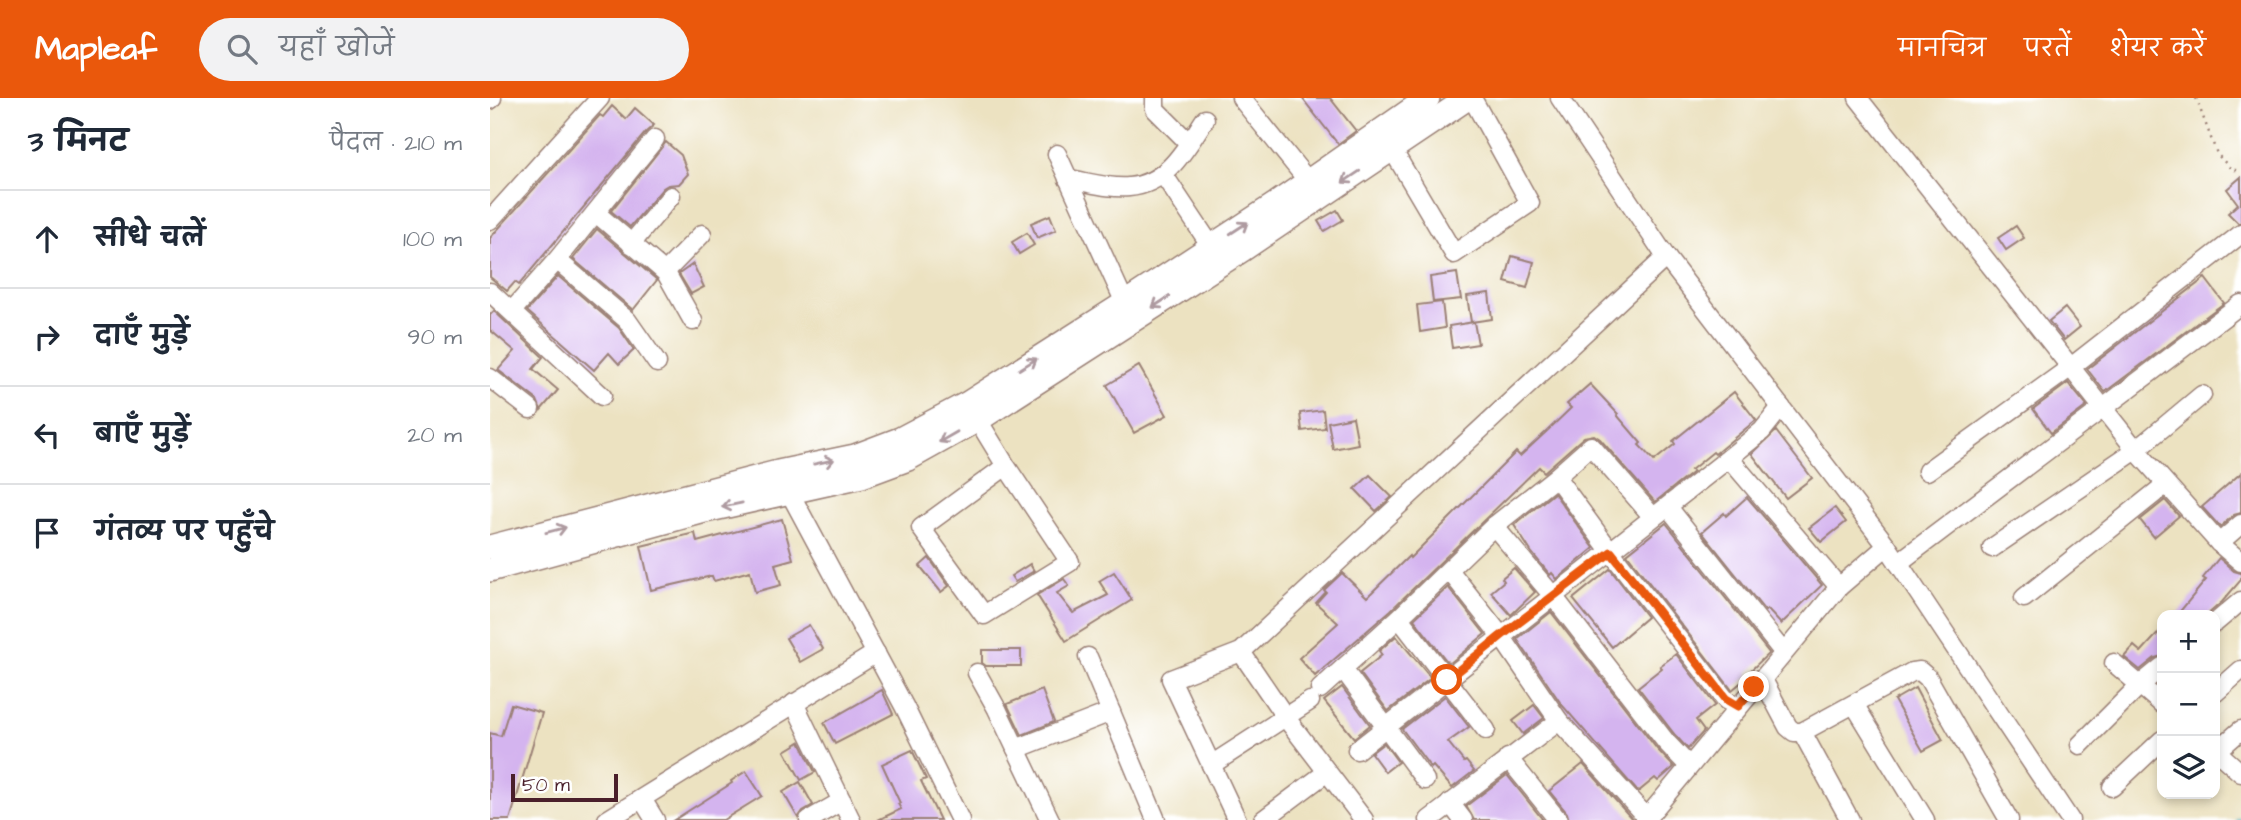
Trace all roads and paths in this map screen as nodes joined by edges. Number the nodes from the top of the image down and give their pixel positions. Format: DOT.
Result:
graph roads {
  1 [pos="600,98"];
  2 [pos="1155,98"];
  3 [pos="1241,98"];
  4 [pos="1428,98"];
  5 [pos="1470,98"];
  6 [pos="1560,98"];
  7 [pos="1858,98"];
  8 [pos="2196,98"];
  9 [pos="1205,119"];
  10 [pos="655,139"];
  11 [pos="1189,144"];
  12 [pos="1392,149"];
  13 [pos="1057,154"];
  14 [pos="2241,170"];
  15 [pos="1163,174"];
  16 [pos="1068,179"];
  17 [pos="1308,181"];
  18 [pos="671,196"];
  19 [pos="596,213"];
  20 [pos="490,220"];
  21 [pos="702,234"];
  22 [pos="2241,234"];
  23 [pos="631,244"];
  24 [pos="1212,246"];
  25 [pos="1666,257"];
  26 [pos="557,260"];
  27 [pos="665,272"];
  28 [pos="490,292"];
  29 [pos="1125,303"];
  30 [pos="2241,304"];
  31 [pos="512,311"];
  32 [pos="693,321"];
  33 [pos="1069,349"];
  34 [pos="657,363"];
  35 [pos="2071,367"];
  36 [pos="490,378"];
  37 [pos="2202,394"];
  38 [pos="602,396"];
  39 [pos="1781,407"];
  40 [pos="530,408"];
  41 [pos="2104,409"];
  42 [pos="973,411"];
  43 [pos="2136,450"];
  44 [pos="1729,458"];
  45 [pos="1006,466"];
  46 [pos="778,471"];
  47 [pos="1927,471"];
  48 [pos="1556,477"];
  49 [pos="2165,485"];
  50 [pos="790,493"];
  51 [pos="1668,507"];
  52 [pos="1653,517"];
  53 [pos="2241,524"];
  54 [pos="1494,526"];
  55 [pos="2220,543"];
  56 [pos="1887,546"];
  57 [pos="490,547"];
  58 [pos="1992,548"];
  59 [pos="1611,552"];
  60 [pos="2241,562"];
  61 [pos="1898,563"];
  62 [pos="490,570"];
  63 [pos="1449,570"];
  64 [pos="1839,587"];
  65 [pos="1553,596"];
  66 [pos="2024,597"];
  67 [pos="2241,601"];
  68 [pos="1399,618"];
  69 [pos="2220,619"];
  70 [pos="1501,636"];
  71 [pos="1241,652"];
  72 [pos="1783,652"];
  73 [pos="876,653"];
  74 [pos="1088,657"];
  75 [pos="2115,663"];
  76 [pos="1343,669"];
  77 [pos="2241,670"];
  78 [pos="2157,671"];
  79 [pos="977,673"];
  80 [pos="1762,678"];
  81 [pos="1447,680"];
  82 [pos="2140,685"];
  83 [pos="2220,689"];
  84 [pos="2157,700"];
  85 [pos="794,702"];
  86 [pos="1854,704"];
  87 [pos="1738,706"];
  88 [pos="1111,712"];
  89 [pos="1286,718"];
  90 [pos="1559,721"];
  91 [pos="1386,726"];
  92 [pos="1486,730"];
  93 [pos="2241,730"];
  94 [pos="1802,732"];
  95 [pos="2080,745"];
  96 [pos="2157,745"];
  97 [pos="2220,747"];
  98 [pos="1016,749"];
  99 [pos="1357,750"];
  100 [pos="2220,754"];
  101 [pos="1508,758"];
  102 [pos="1211,765"];
  103 [pos="1689,766"];
  104 [pos="1327,772"];
  105 [pos="2241,773"];
  106 [pos="1425,779"];
  107 [pos="2112,788"];
  108 [pos="642,799"];
  109 [pos="842,801"];
  110 [pos="1450,803"];
  111 [pos="1646,819"];
  112 [pos="607,820"];
  113 [pos="655,820"];
  114 [pos="809,820"];
  115 [pos="851,820"];
  116 [pos="960,820"];
  117 [pos="1050,820"];
  118 [pos="1156,820"];
  119 [pos="1237,820"];
  120 [pos="1263,820"];
  121 [pos="1364,820"];
  122 [pos="1429,820"];
  123 [pos="1463,820"];
  124 [pos="1558,820"];
  125 [pos="1850,820"];
  126 [pos="1924,820"];
  127 [pos="2009,820"];
  128 [pos="2070,820"];
  1 -- 20 [label="street"];
  2 -- 11 [label="street"];
  3 -- 17 [label="street"];
  4 -- 17 [label="street"];
  5 -- 12 [label="street"];
  5 -- 12 [label="street"];
  6 -- 25 [label="street"];
  7 -- 35 [label="street"];
  8 -- 14 [label="path"];
  9 -- 11 [label="street"];
  10 -- 19 [label="street"];
  11 -- 15 [label="street"];
  12 -- 33 [label="street, one-way"];
  13 -- 16 [label="street"];
  15 -- 16 [label="street"];
  15 -- 24 [label="street"];
  16 -- 29 [label="street"];
  24 -- 17 [label="street, one-way"];
  18 -- 23 [label="street"];
  19 -- 23 [label="street"];
  19 -- 26 [label="street"];
  21 -- 27 [label="street"];
  22 -- 35 [label="street"];
  23 -- 27 [label="street"];
  24 -- 29 [label="street"];
  25 -- 39 [label="street"];
  25 -- 71 [label="street"];
  26 -- 31 [label="street"];
  26 -- 34 [label="street"];
  27 -- 32 [label="street"];
  28 -- 31 [label="street"];
  29 -- 33 [label="street"];
  30 -- 41 [label="street"];
  31 -- 38 [label="street"];
  33 -- 42 [label="street"];
  35 -- 41 [label="street"];
  35 -- 47 [label="street"];
  36 -- 40 [label="street"];
  37 -- 43 [label="street"];
  39 -- 44 [label="street"];
  39 -- 56 [label="street"];
  41 -- 43 [label="street"];
  41 -- 61 [label="street"];
  42 -- 45 [label="street"];
  46 -- 42 [label="street, one-way"];
  42 -- 50 [label="street, one-way"];
  43 -- 49 [label="street"];
  43 -- 58 [label="street"];
  44 -- 51 [label="street"];
  44 -- 64 [label="street"];
  45 -- 45 [label="street"];
  46 -- 50 [label="street"];
  57 -- 46 [label="street, one-way"];
  48 -- 52 [label="street"];
  48 -- 54 [label="street"];
  48 -- 59 [label="street"];
  49 -- 55 [label="street"];
  49 -- 66 [label="street"];
  50 -- 62 [label="street, one-way"];
  50 -- 73 [label="street"];
  51 -- 52 [label="street"];
  51 -- 72 [label="street"];
  52 -- 59 [label="street"];
  53 -- 55 [label="street"];
  54 -- 63 [label="street"];
  54 -- 65 [label="street"];
  55 -- 60 [label="street"];
  56 -- 61 [label="street"];
  56 -- 64 [label="street"];
  59 -- 65 [label="street"];
  59 -- 87 [label="street"];
  61 -- 128 [label="street"];
  63 -- 68 [label="street"];
  63 -- 70 [label="street"];
  64 -- 72 [label="street"];
  65 -- 70 [label="street"];
  65 -- 103 [label="street"];
  67 -- 69 [label="street"];
  68 -- 76 [label="street"];
  68 -- 81 [label="street"];
  70 -- 81 [label="street"];
  70 -- 90 [label="street"];
  71 -- 89 [label="street"];
  71 -- 102 [label="street"];
  72 -- 80 [label="street"];
  73 -- 85 [label="street"];
  73 -- 116 [label="street"];
  74 -- 88 [label="street"];
  75 -- 82 [label="street"];
  76 -- 89 [label="street"];
  76 -- 91 [label="street"];
  77 -- 83 [label="street"];
  78 -- 82 [label="street"];
  79 -- 98 [label="street"];
  80 -- 87 [label="street"];
  80 -- 94 [label="street"];
  81 -- 91 [label="street"];
  81 -- 92 [label="street"];
  82 -- 84 [label="street"];
  82 -- 95 [label="street"];
  85 -- 108 [label="street"];
  85 -- 109 [label="street"];
  86 -- 94 [label="street"];
  86 -- 126 [label="street"];
  86 -- 127 [label="street"];
  87 -- 103 [label="street"];
  88 -- 98 [label="street"];
  88 -- 118 [label="street"];
  89 -- 102 [label="street"];
  89 -- 104 [label="street"];
  90 -- 101 [label="street"];
  90 -- 111 [label="street"];
  91 -- 99 [label="street"];
  91 -- 106 [label="street"];
  93 -- 97 [label="street"];
  94 -- 125 [label="street"];
  96 -- 107 [label="street"];
  98 -- 117 [label="street"];
  100 -- 105 [label="street"];
  101 -- 110 [label="street"];
  101 -- 124 [label="street"];
  102 -- 119 [label="street"];
  103 -- 111 [label="street"];
  104 -- 120 [label="street"];
  104 -- 121 [label="street"];
  108 -- 112 [label="street"];
  108 -- 113 [label="street"];
  109 -- 114 [label="street"];
  109 -- 115 [label="street"];
  110 -- 122 [label="street"];
  110 -- 123 [label="street"];
}
